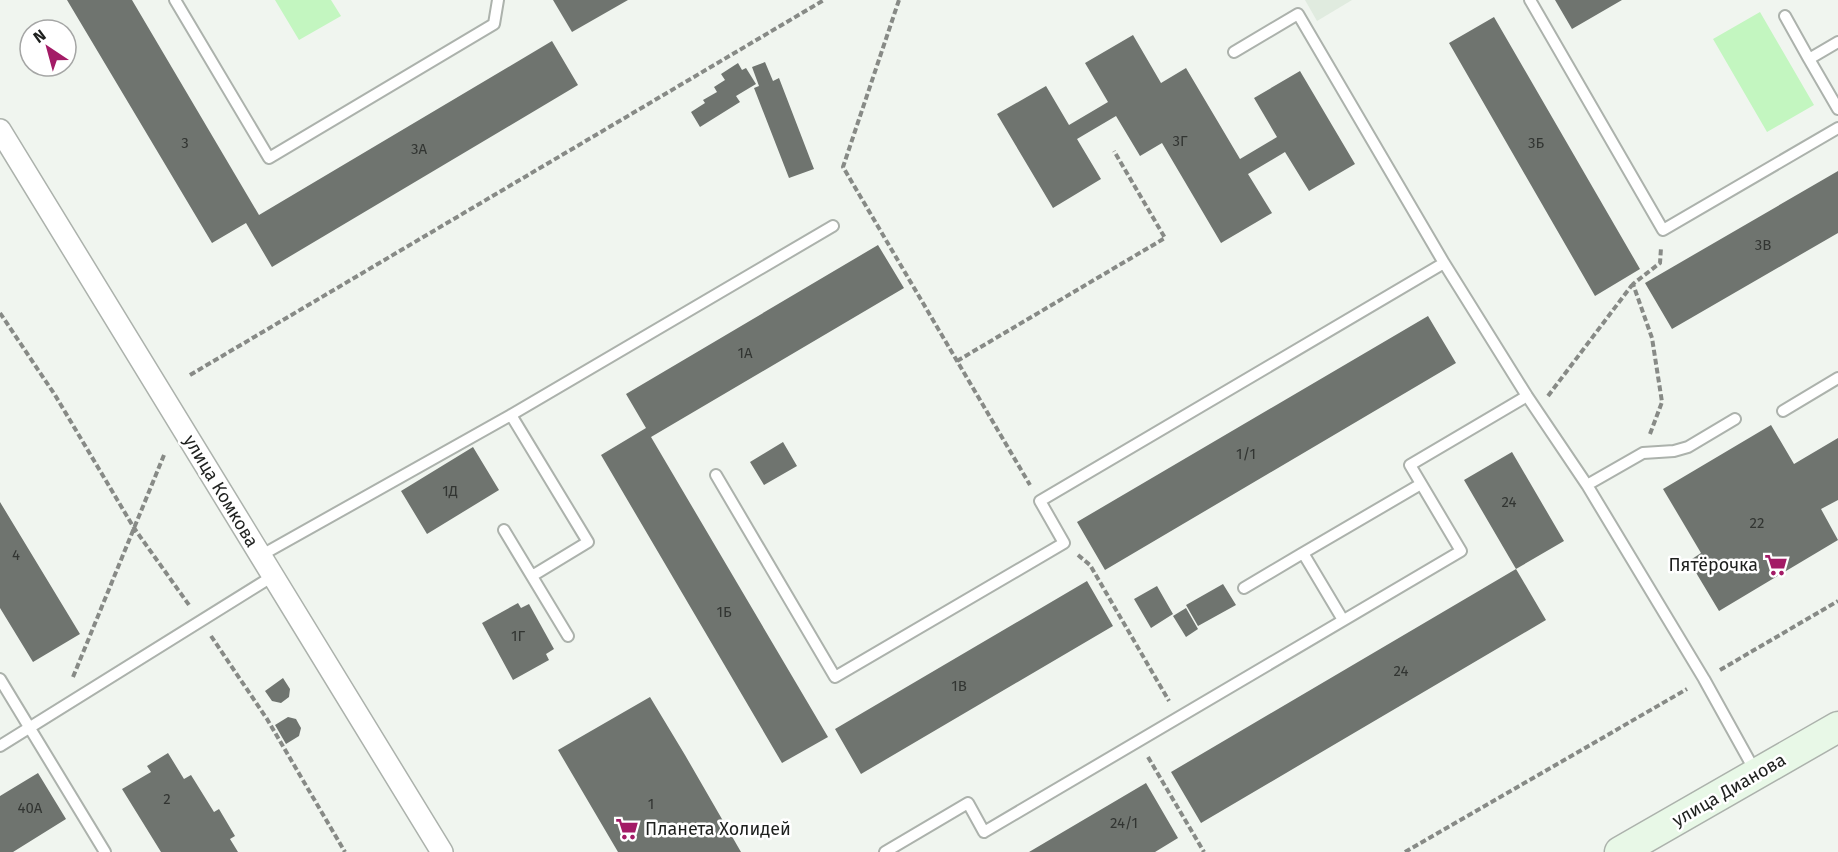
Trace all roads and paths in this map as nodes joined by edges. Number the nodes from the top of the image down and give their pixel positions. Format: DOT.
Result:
graph roads {
  1 [pos="175,0"];
  2 [pos="498,0"];
  3 [pos="824,0"];
  4 [pos="899,0"];
  5 [pos="1530,0"];
  6 [pos="1785,16"];
  7 [pos="1838,42"];
  8 [pos="1234,52"];
  9 [pos="1809,59"];
  10 [pos="1838,109"];
  11 [pos="1838,128"];
  12 [pos="0,130"];
  13 [pos="1114,151"];
  14 [pos="833,225"];
  15 [pos="1663,230"];
  16 [pos="1444,263"];
  17 [pos="1633,284"];
  18 [pos="0,313"];
  19 [pos="957,361"];
  20 [pos="190,375"];
  21 [pos="1838,378"];
  22 [pos="1527,396"];
  23 [pos="1537,410"];
  24 [pos="1783,411"];
  25 [pos="512,415"];
  26 [pos="1735,419"];
  27 [pos="1642,453"];
  28 [pos="164,455"];
  29 [pos="716,475"];
  30 [pos="1421,484"];
  31 [pos="1587,485"];
  32 [pos="1040,501"];
  33 [pos="134,528"];
  34 [pos="504,530"];
  35 [pos="1064,543"];
  36 [pos="1303,553"];
  37 [pos="260,556"];
  38 [pos="273,576"];
  39 [pos="532,576"];
  40 [pos="1244,588"];
  41 [pos="1838,601"];
  42 [pos="1343,620"];
  43 [pos="201,621"];
  44 [pos="568,636"];
  45 [pos="0,678"];
  46 [pos="1704,679"];
  47 [pos="60,708"];
  48 [pos="1179,717"];
  49 [pos="1838,727"];
  50 [pos="30,728"];
  51 [pos="1138,741"];
  52 [pos="0,746"];
  53 [pos="1757,774"];
  54 [pos="105,852"];
  55 [pos="345,852"];
  56 [pos="441,852"];
  57 [pos="885,852"];
  58 [pos="1204,852"];
  59 [pos="1405,852"];
  60 [pos="1620,852"];
  1 -- 2 [label="lane"];
  3 -- 20 [label="path"];
  4 -- 19 [label="path"];
  5 -- 15 [label="lane"];
  6 -- 9 [label="lane"];
  7 -- 9 [label="lane"];
  8 -- 16 [label="lane"];
  9 -- 10 [label="lane"];
  11 -- 15 [label="lane"];
  12 -- 37 [label="street, улица Комкова"];
  13 -- 19 [label="path"];
  14 -- 25 [label="lane"];
  15 -- 17 [label="path"];
  16 -- 22 [label="lane"];
  16 -- 32 [label="lane"];
  17 -- 23 [label="path"];
  17 -- 27 [label="path"];
  18 -- 33 [label="path"];
  19 -- 32 [label="path"];
  21 -- 24 [label="lane"];
  22 -- 23 [label="lane"];
  22 -- 30 [label="lane"];
  23 -- 31 [label="lane"];
  25 -- 37 [label="lane"];
  25 -- 39 [label="lane"];
  26 -- 27 [label="lane"];
  27 -- 31 [label="lane"];
  28 -- 33 [label="path"];
  29 -- 35 [label="lane"];
  30 -- 36 [label="lane"];
  30 -- 42 [label="lane"];
  31 -- 46 [label="lane"];
  32 -- 35 [label="lane"];
  33 -- 43 [label="path"];
  33 -- 47 [label="path"];
  34 -- 39 [label="lane"];
  35 -- 48 [label="path"];
  36 -- 40 [label="lane"];
  36 -- 42 [label="lane"];
  37 -- 38 [label="street, улица Комкова"];
  38 -- 43 [label="lane"];
  38 -- 56 [label="street, улица Комкова"];
  39 -- 44 [label="lane"];
  41 -- 46 [label="path"];
  42 -- 48 [label="lane"];
  43 -- 47 [label="lane"];
  43 -- 55 [label="path"];
  45 -- 50 [label="lane"];
  46 -- 53 [label="lane"];
  46 -- 59 [label="path"];
  47 -- 50 [label="lane"];
  48 -- 51 [label="lane"];
  49 -- 53 [label="main road, улица Дианова"];
  50 -- 52 [label="lane"];
  50 -- 54 [label="lane"];
  51 -- 57 [label="lane"];
  51 -- 58 [label="path"];
  53 -- 60 [label="main road, улица Дианова"];
}
